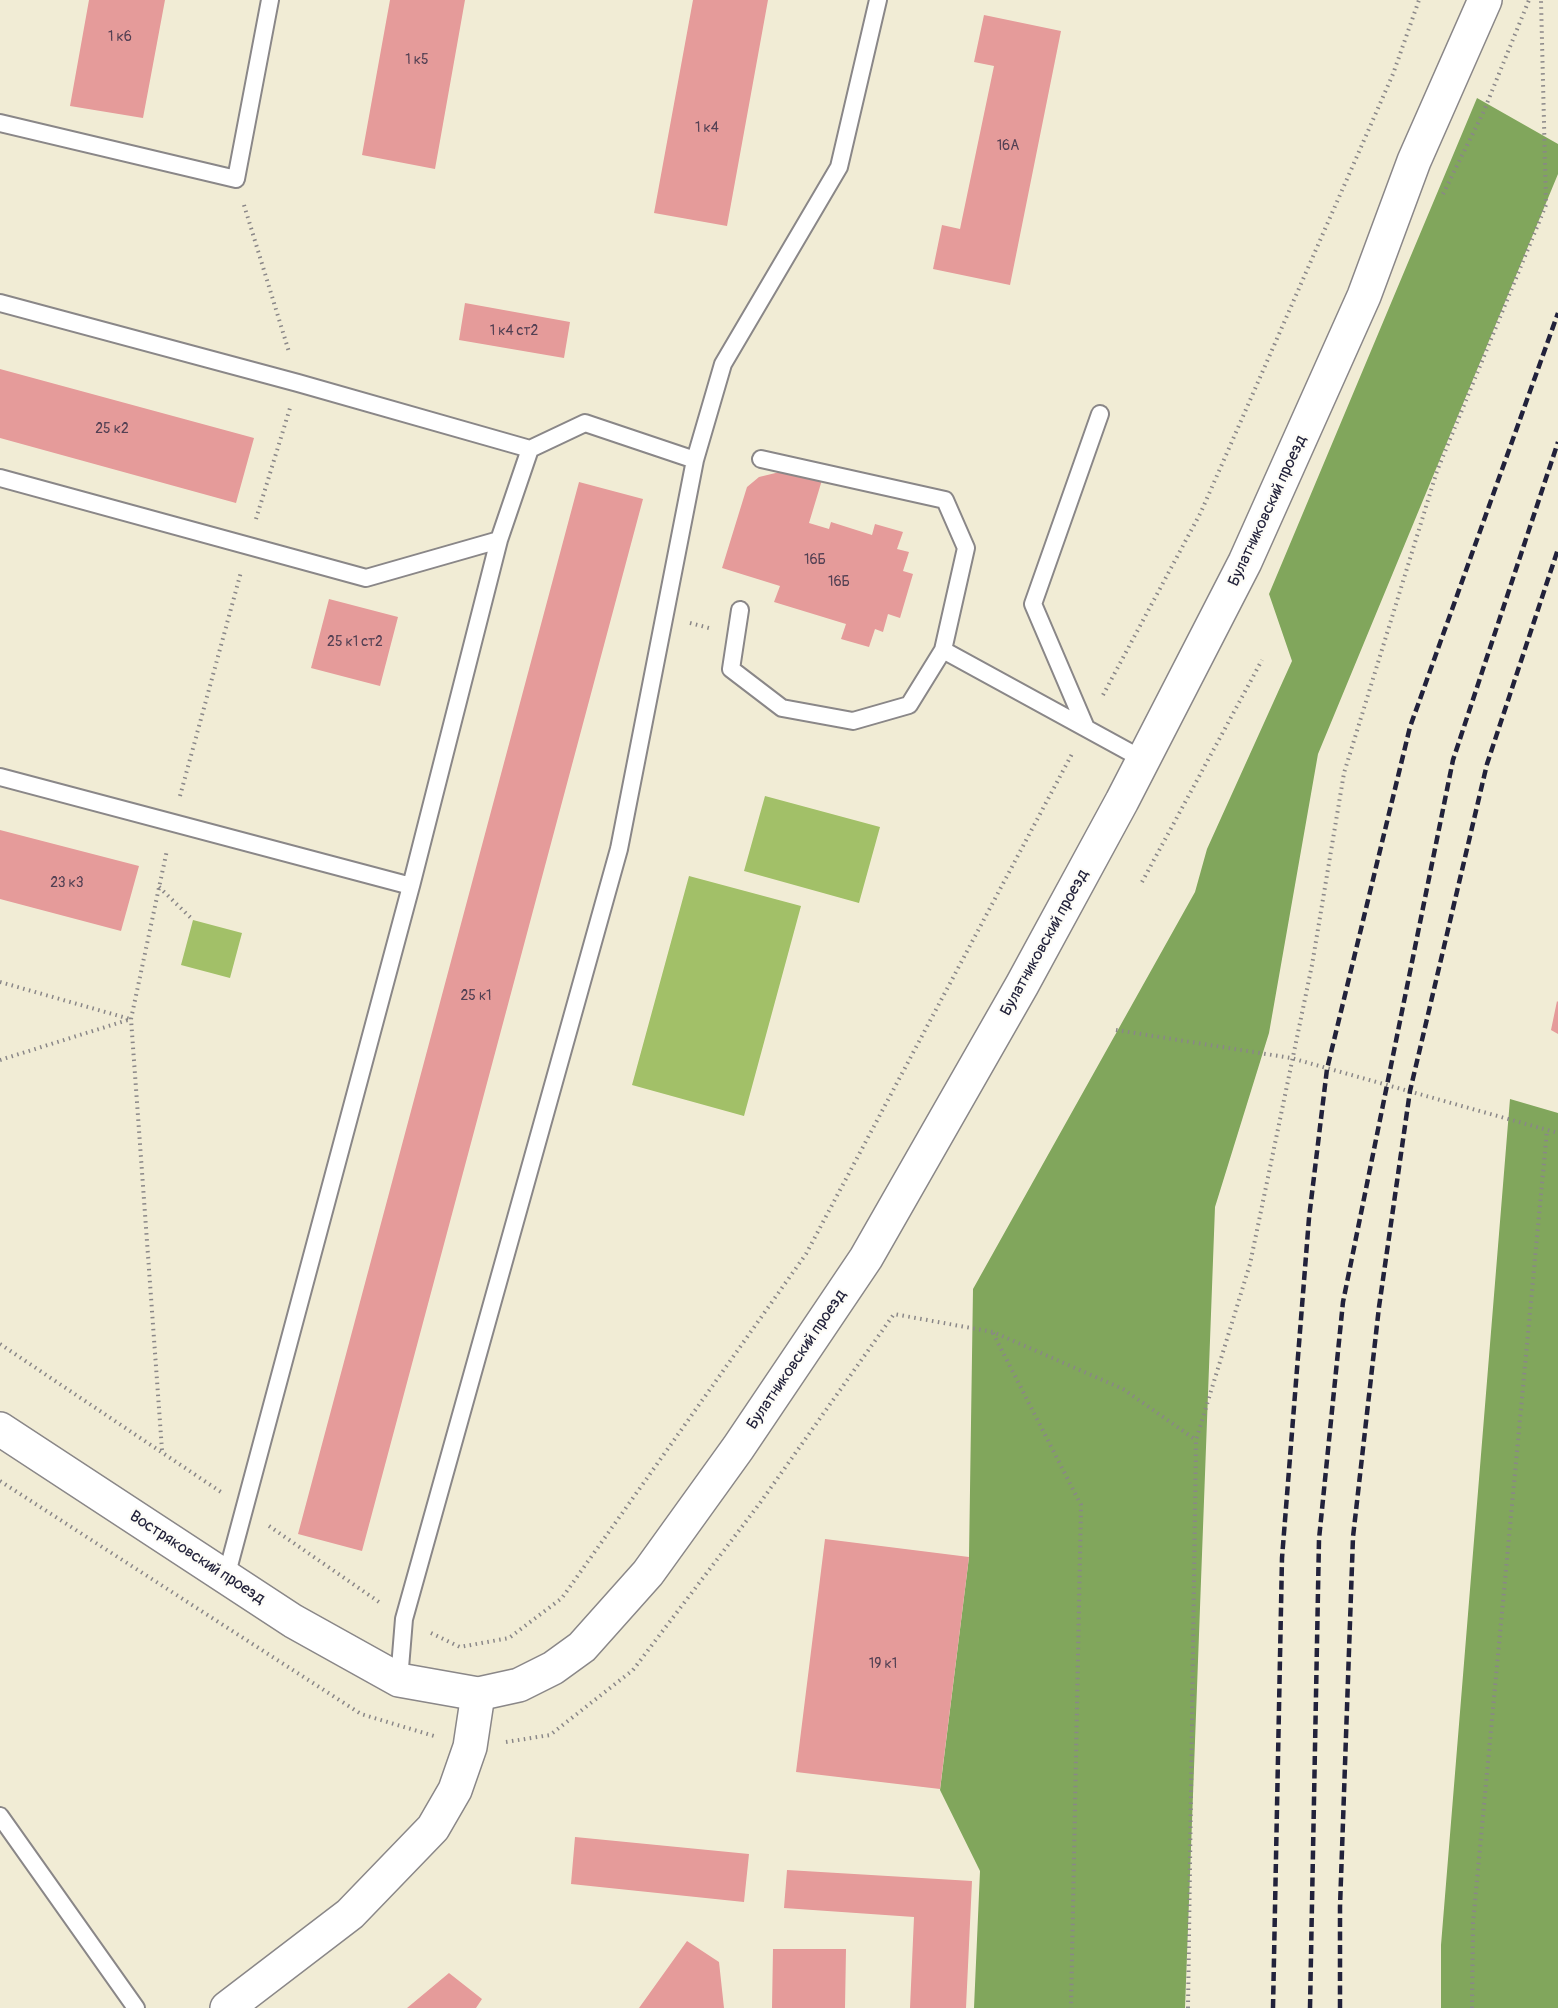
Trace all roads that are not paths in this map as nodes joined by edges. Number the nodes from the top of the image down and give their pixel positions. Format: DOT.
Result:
graph roads {
  1 [pos="270,0"];
  2 [pos="878,0"];
  3 [pos="1485,0"];
  4 [pos="0,123"];
  5 [pos="0,303"];
  6 [pos="1100,414"];
  7 [pos="530,449"];
  8 [pos="761,459"];
  9 [pos="695,460"];
  10 [pos="0,478"];
  11 [pos="499,540"];
  12 [pos="740,610"];
  13 [pos="943,650"];
  14 [pos="1086,728"];
  15 [pos="1144,760"];
  16 [pos="0,777"];
  17 [pos="411,886"];
  18 [pos="0,1429"];
  19 [pos="226,1577"];
  20 [pos="399,1680"];
  21 [pos="478,1694"];
  22 [pos="0,1816"];
  23 [pos="136,2008"];
  24 [pos="227,2008"];
  1 -- 4 [label="lane"];
  2 -- 9 [label="lane"];
  3 -- 15 [label="street, Булатниковский проезд"];
  5 -- 7 [label="lane"];
  6 -- 14 [label="lane"];
  7 -- 9 [label="lane"];
  7 -- 11 [label="lane"];
  8 -- 13 [label="lane"];
  9 -- 20 [label="lane"];
  10 -- 11 [label="lane"];
  11 -- 17 [label="lane"];
  12 -- 13 [label="lane"];
  13 -- 14 [label="lane"];
  14 -- 15 [label="lane"];
  15 -- 21 [label="street, Булатниковский проезд"];
  16 -- 17 [label="lane"];
  17 -- 19 [label="lane"];
  18 -- 19 [label="street, Востряковский проезд"];
  19 -- 20 [label="street, Востряковский проезд"];
  20 -- 21 [label="street, Булатниковский проезд"];
  21 -- 24 [label="street"];
  22 -- 23 [label="lane"];
}
